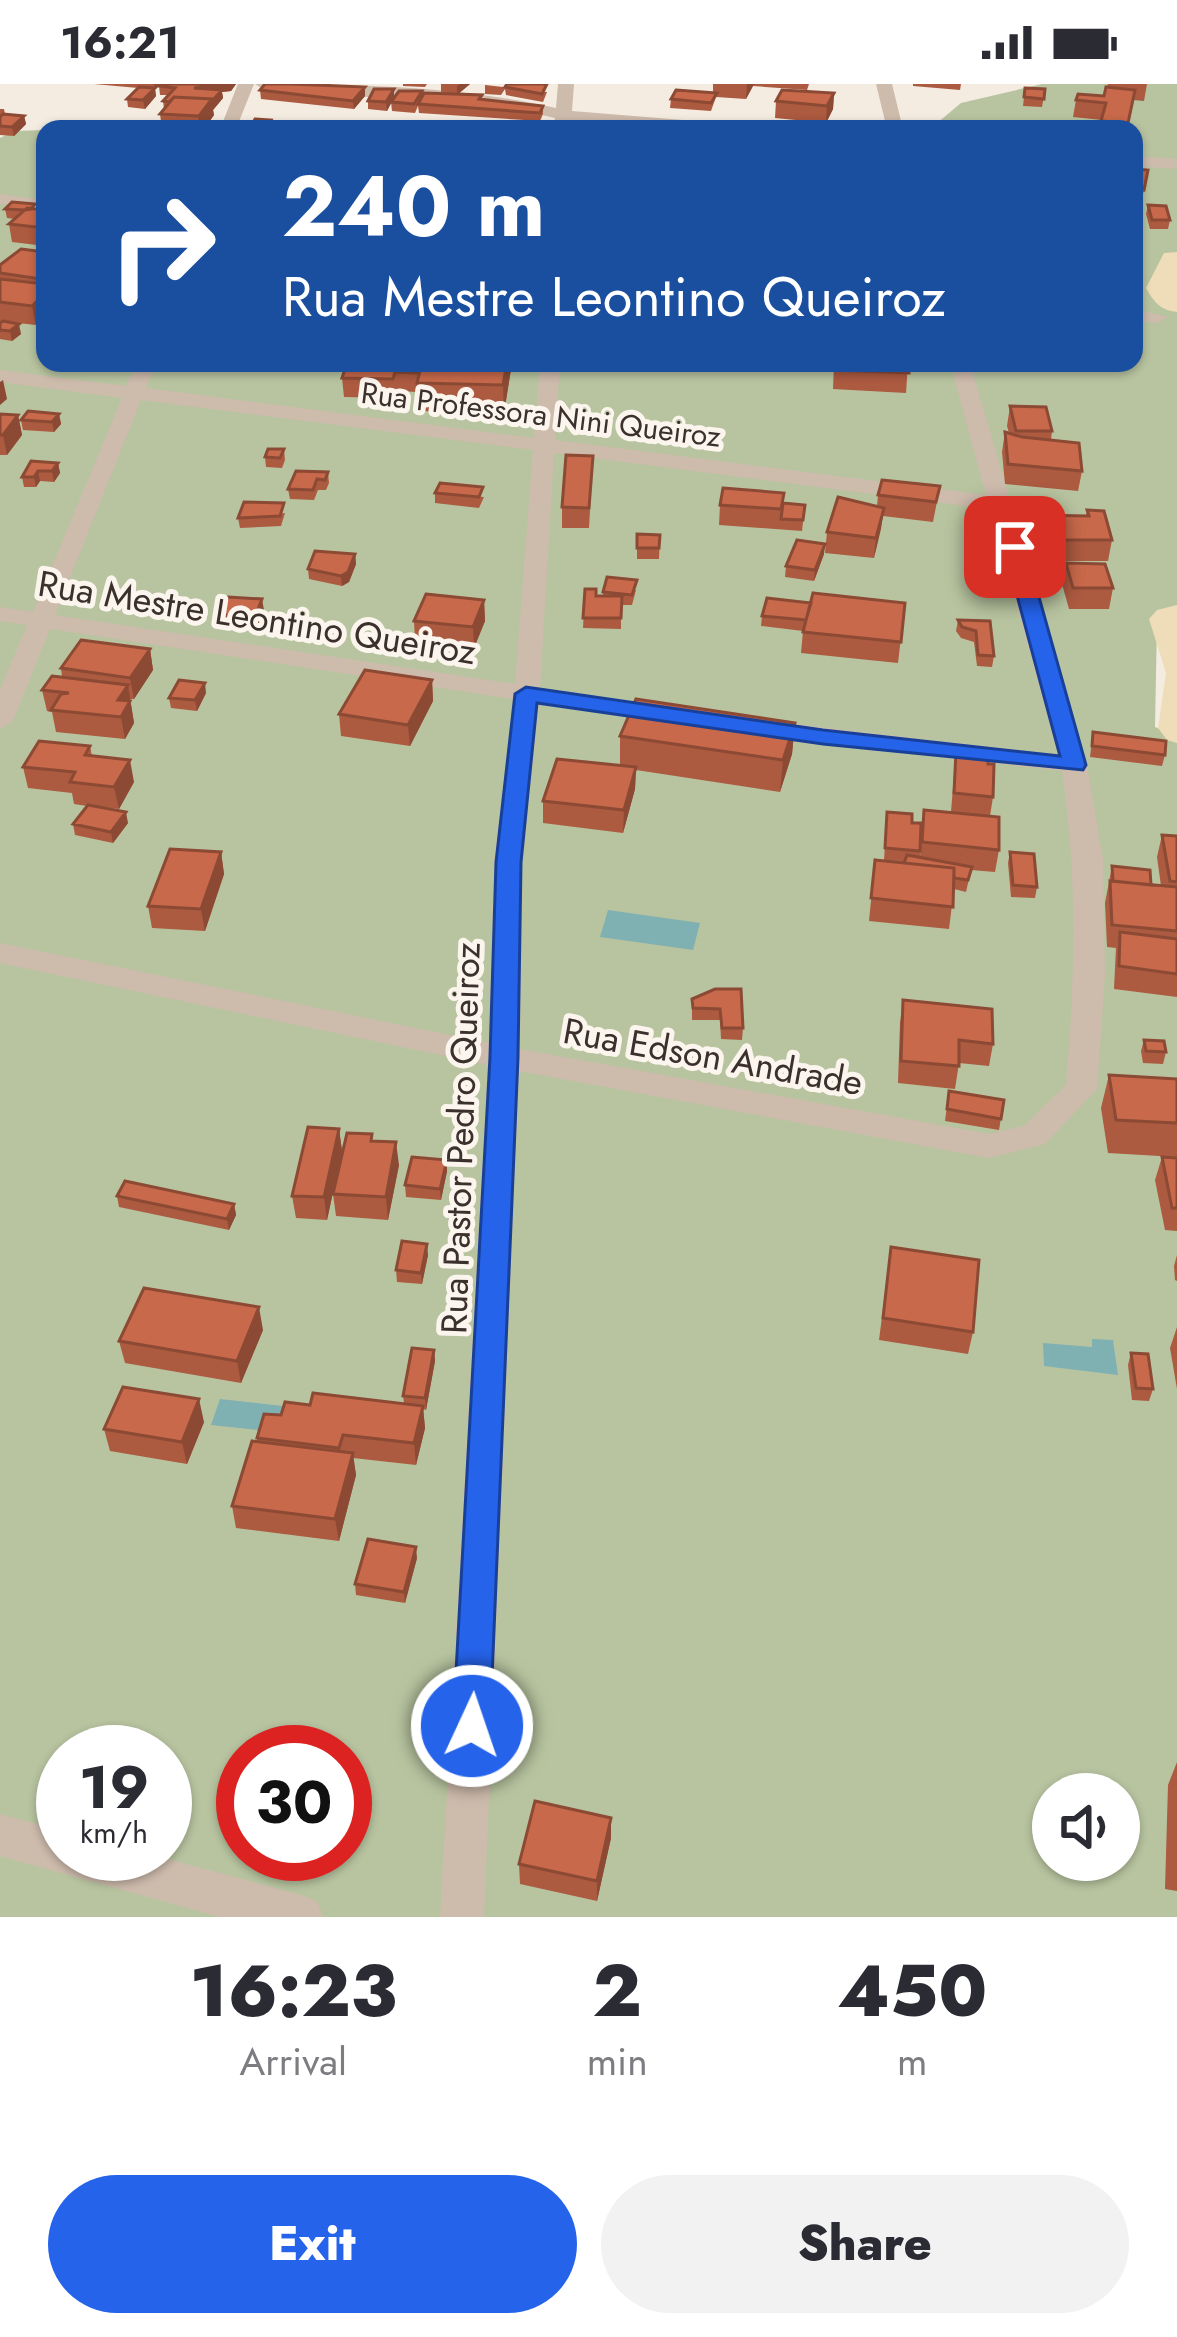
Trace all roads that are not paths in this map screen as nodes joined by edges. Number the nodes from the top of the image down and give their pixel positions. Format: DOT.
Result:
graph roads {
  1 [pos="246,84"];
  2 [pos="263,84"];
  3 [pos="566,84"];
  4 [pos="884,84"];
  5 [pos="232,120"];
  6 [pos="558,120"];
  7 [pos="563,120"];
  8 [pos="893,120"];
  9 [pos="1143,162"];
  10 [pos="1177,164"];
  11 [pos="0,199"];
  12 [pos="36,204"];
  13 [pos="1143,316"];
  14 [pos="1159,317"];
  15 [pos="141,372"];
  16 [pos="549,372"];
  17 [pos="963,372"];
  18 [pos="0,376"];
  19 [pos="130,393"];
  20 [pos="544,447"];
  21 [pos="1003,503"];
  22 [pos="0,614"];
  23 [pos="40,620"];
  24 [pos="526,694"];
  25 [pos="686,718"];
  26 [pos="0,722"];
  27 [pos="732,724"];
  28 [pos="1074,765"];
  29 [pos="0,953"];
  30 [pos="504,1057"];
  31 [pos="0,1835"];
  32 [pos="36,1845"];
  33 [pos="169,1881"];
  34 [pos="301,1917"];
  35 [pos="462,1917"];
  1 -- 5 [label="street"];
  2 -- 6 [label="street"];
  3 -- 7 [label="street"];
  4 -- 8 [label="street"];
  9 -- 10 [label="street"];
  11 -- 12 [label="street"];
  13 -- 14 [label="street"];
  15 -- 19 [label="street"];
  16 -- 20 [label="street, Rua Pastor Pedro Queiroz"];
  17 -- 21 [label="street"];
  18 -- 19 [label="street, Rua Professora Nini Queiroz"];
  19 -- 20 [label="street, Rua Professora Nini Queiroz"];
  19 -- 23 [label="street"];
  20 -- 21 [label="street, Rua Professora Nini Queiroz"];
  20 -- 24 [label="street, Rua Pastor Pedro Queiroz"];
  21 -- 28 [label="street"];
  22 -- 23 [label="street, Rua Mestre Leontino Queiroz"];
  23 -- 24 [label="street, Rua Mestre Leontino Queiroz"];
  23 -- 26 [label="street"];
  24 -- 25 [label="street, Rua Mestre Leontino Queiroz"];
  24 -- 30 [label="street, Rua Pastor Pedro Queiroz"];
  27 -- 28 [label="street"];
  28 -- 30 [label="street, Rua Edson Andrade"];
  29 -- 30 [label="street, Rua Edson Andrade"];
  30 -- 35 [label="street, Rua Pastor Pedro Queiroz"];
  31 -- 32 [label="street"];
  33 -- 34 [label="street"];
}
